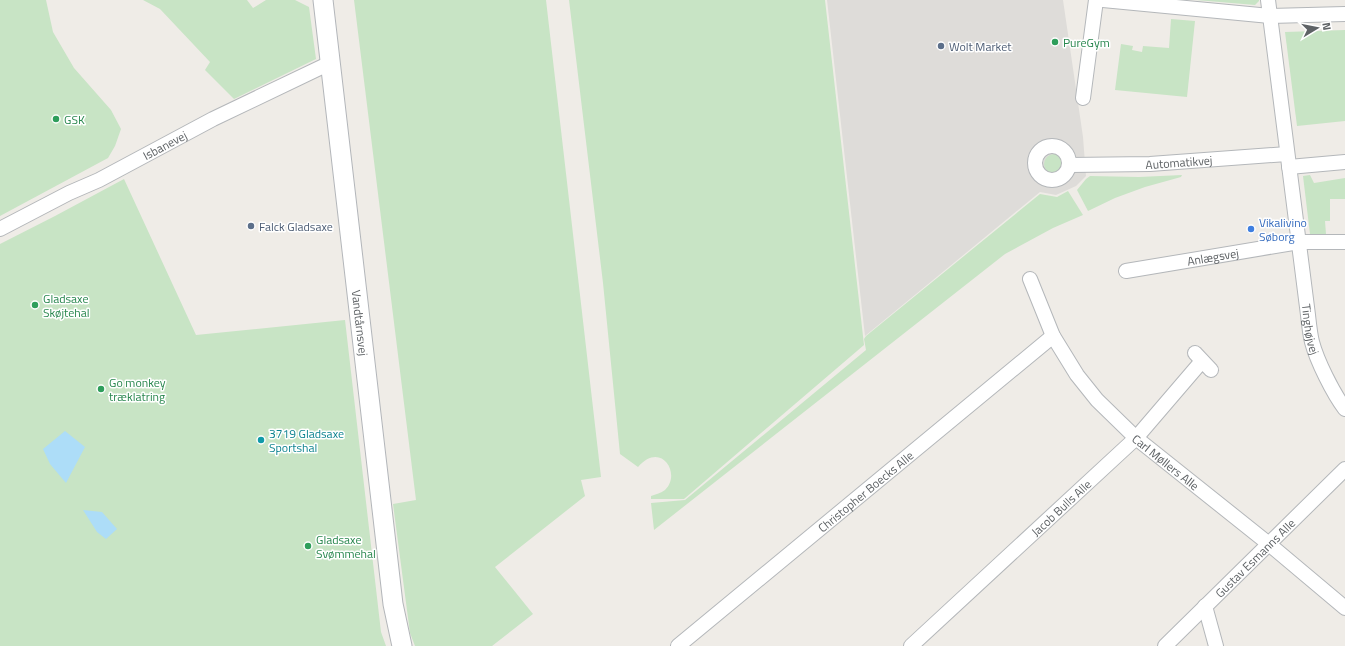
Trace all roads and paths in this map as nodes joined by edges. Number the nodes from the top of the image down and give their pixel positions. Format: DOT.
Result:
graph roads {
  1 [pos="323,0"];
  2 [pos="1096,0"];
  3 [pos="1103,0"];
  4 [pos="1268,0"];
  5 [pos="1345,14"];
  6 [pos="1270,16"];
  7 [pos="330,64"];
  8 [pos="1083,98"];
  9 [pos="1288,161"];
  10 [pos="1345,162"];
  11 [pos="1070,165"];
  12 [pos="0,229"];
  13 [pos="1299,242"];
  14 [pos="1345,242"];
  15 [pos="1126,271"];
  16 [pos="1030,279"];
  17 [pos="1053,336"];
  18 [pos="1203,361"];
  19 [pos="1345,409"];
  20 [pos="1136,438"];
  21 [pos="1345,469"];
  22 [pos="1269,544"];
  23 [pos="1205,606"];
  24 [pos="1345,608"];
  25 [pos="402,646"];
  26 [pos="678,646"];
  27 [pos="911,646"];
  28 [pos="1165,646"];
  29 [pos="1216,646"];
  1 -- 7 [label="street, Vandtårnsvej"];
  2 -- 8 [label="street"];
  3 -- 6 [label="street"];
  4 -- 6 [label="street, Tinghøjvej"];
  5 -- 6 [label="street"];
  6 -- 9 [label="street, Tinghøjvej"];
  7 -- 12 [label="street, Isbanevej"];
  7 -- 25 [label="street, Vandtårnsvej"];
  9 -- 10 [label="street"];
  9 -- 11 [label="street, Automatikvej"];
  9 -- 13 [label="street, Tinghøjvej"];
  13 -- 14 [label="street"];
  13 -- 15 [label="street, Anlægsvej"];
  13 -- 19 [label="street, Tinghøjvej"];
  16 -- 17 [label="street, Carl Møllers Alle"];
  17 -- 20 [label="street, Carl Møllers Alle"];
  17 -- 26 [label="street, Christopher Boecks Alle"];
  18 -- 20 [label="street, Jacob Bulls Alle"];
  20 -- 22 [label="street, Carl Møllers Alle"];
  20 -- 27 [label="street, Jacob Bulls Alle"];
  21 -- 22 [label="street, Gustav Esmanns Alle"];
  22 -- 23 [label="street, Gustav Esmanns Alle"];
  22 -- 24 [label="street, Carl Møllers Alle"];
  23 -- 28 [label="street, Gustav Esmanns Alle"];
  23 -- 29 [label="street"];
}
